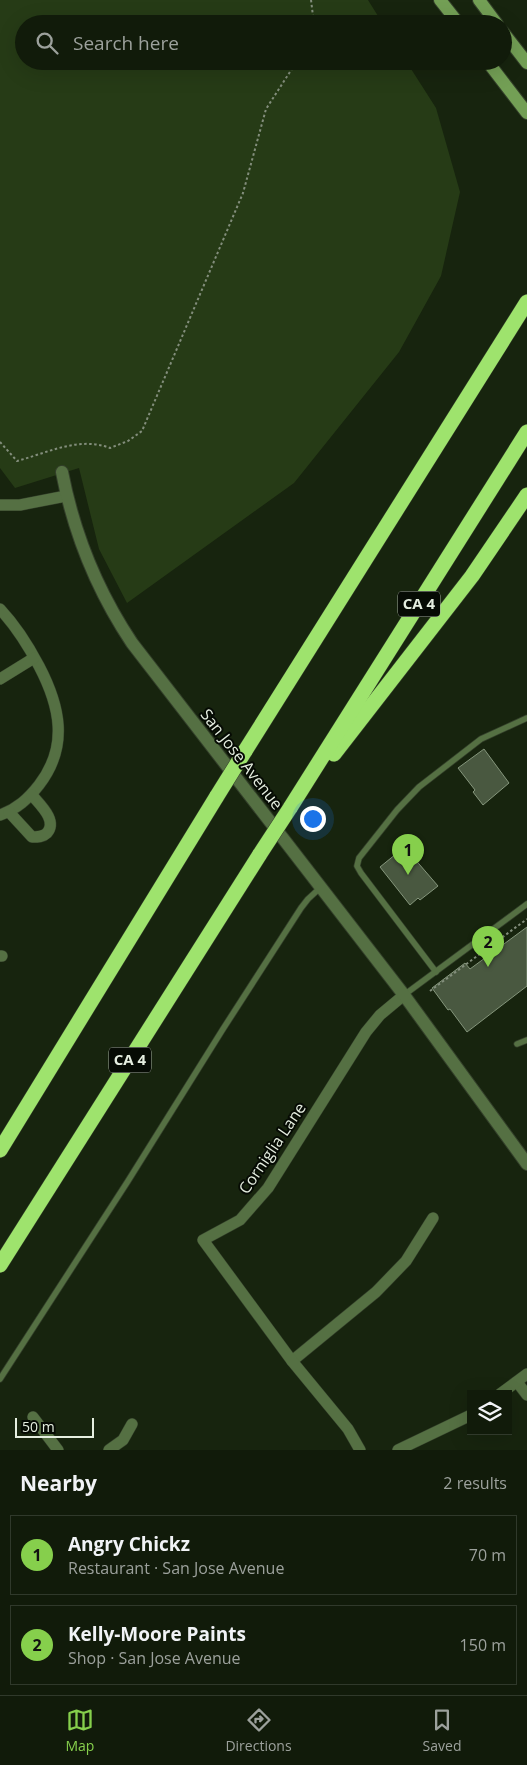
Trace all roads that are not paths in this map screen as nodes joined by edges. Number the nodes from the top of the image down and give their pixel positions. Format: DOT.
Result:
graph roads {
  1 [pos="440,0"];
  2 [pos="479,0"];
  3 [pos="452,15"];
  4 [pos="490,15"];
  5 [pos="512,44"];
  6 [pos="527,63"];
  7 [pos="494,70"];
  8 [pos="527,113"];
  9 [pos="527,302"];
  10 [pos="527,432"];
  11 [pos="62,472"];
  12 [pos="527,495"];
  13 [pos="66,496"];
  14 [pos="0,505"];
  15 [pos="0,609"];
  16 [pos="34,658"];
  17 [pos="0,679"];
  18 [pos="527,718"];
  19 [pos="311,775"];
  20 [pos="32,795"];
  21 [pos="5,813"];
  22 [pos="320,888"];
  23 [pos="527,904"];
  24 [pos="436,972"];
  25 [pos="404,995"];
  26 [pos="527,1040"];
  27 [pos="517,1044"];
  28 [pos="0,1150"];
  29 [pos="525,1157"];
  30 [pos="433,1218"];
  31 [pos="0,1265"];
  32 [pos="292,1361"];
  33 [pos="527,1374"];
  34 [pos="0,1379"];
  35 [pos="517,1382"];
  36 [pos="506,1390"];
  37 [pos="527,1395"];
  38 [pos="33,1416"];
  39 [pos="467,1417"];
  40 [pos="132,1424"];
  41 [pos="58,1450"];
  42 [pos="109,1450"];
  43 [pos="360,1450"];
  44 [pos="398,1450"];
  1 -- 3 [label="main road"];
  2 -- 4 [label="main road"];
  5 -- 6 [label="main road"];
  7 -- 8 [label="main road"];
  9 -- 28 [label="highway, bridge"];
  10 -- 19 [label="highway, CA 4"];
  11 -- 13 [label="street, San Jose Avenue"];
  12 -- 19 [label="highway"];
  13 -- 14 [label="street"];
  13 -- 22 [label="street, San Jose Avenue"];
  15 -- 16 [label="street"];
  16 -- 17 [label="street"];
  16 -- 20 [label="street"];
  18 -- 24 [label="lane"];
  19 -- 31 [label="highway, CA 4 / CA 4, bridge"];
  20 -- 21 [label="street"];
  20 -- 21 [label="street"];
  22 -- 25 [label="street, San Jose Avenue"];
  22 -- 34 [label="lane"];
  23 -- 24 [label="lane"];
  24 -- 25 [label="lane"];
  25 -- 29 [label="street, San Jose Avenue"];
  25 -- 32 [label="street, Corniglia Lane"];
  26 -- 27 [label="lane"];
  30 -- 32 [label="street"];
  32 -- 43 [label="street, Corniglia Lane"];
  33 -- 35 [label="street"];
  35 -- 36 [label="street"];
  35 -- 37 [label="street"];
  38 -- 41 [label="street"];
  39 -- 44 [label="street"];
  40 -- 42 [label="street"];
}
